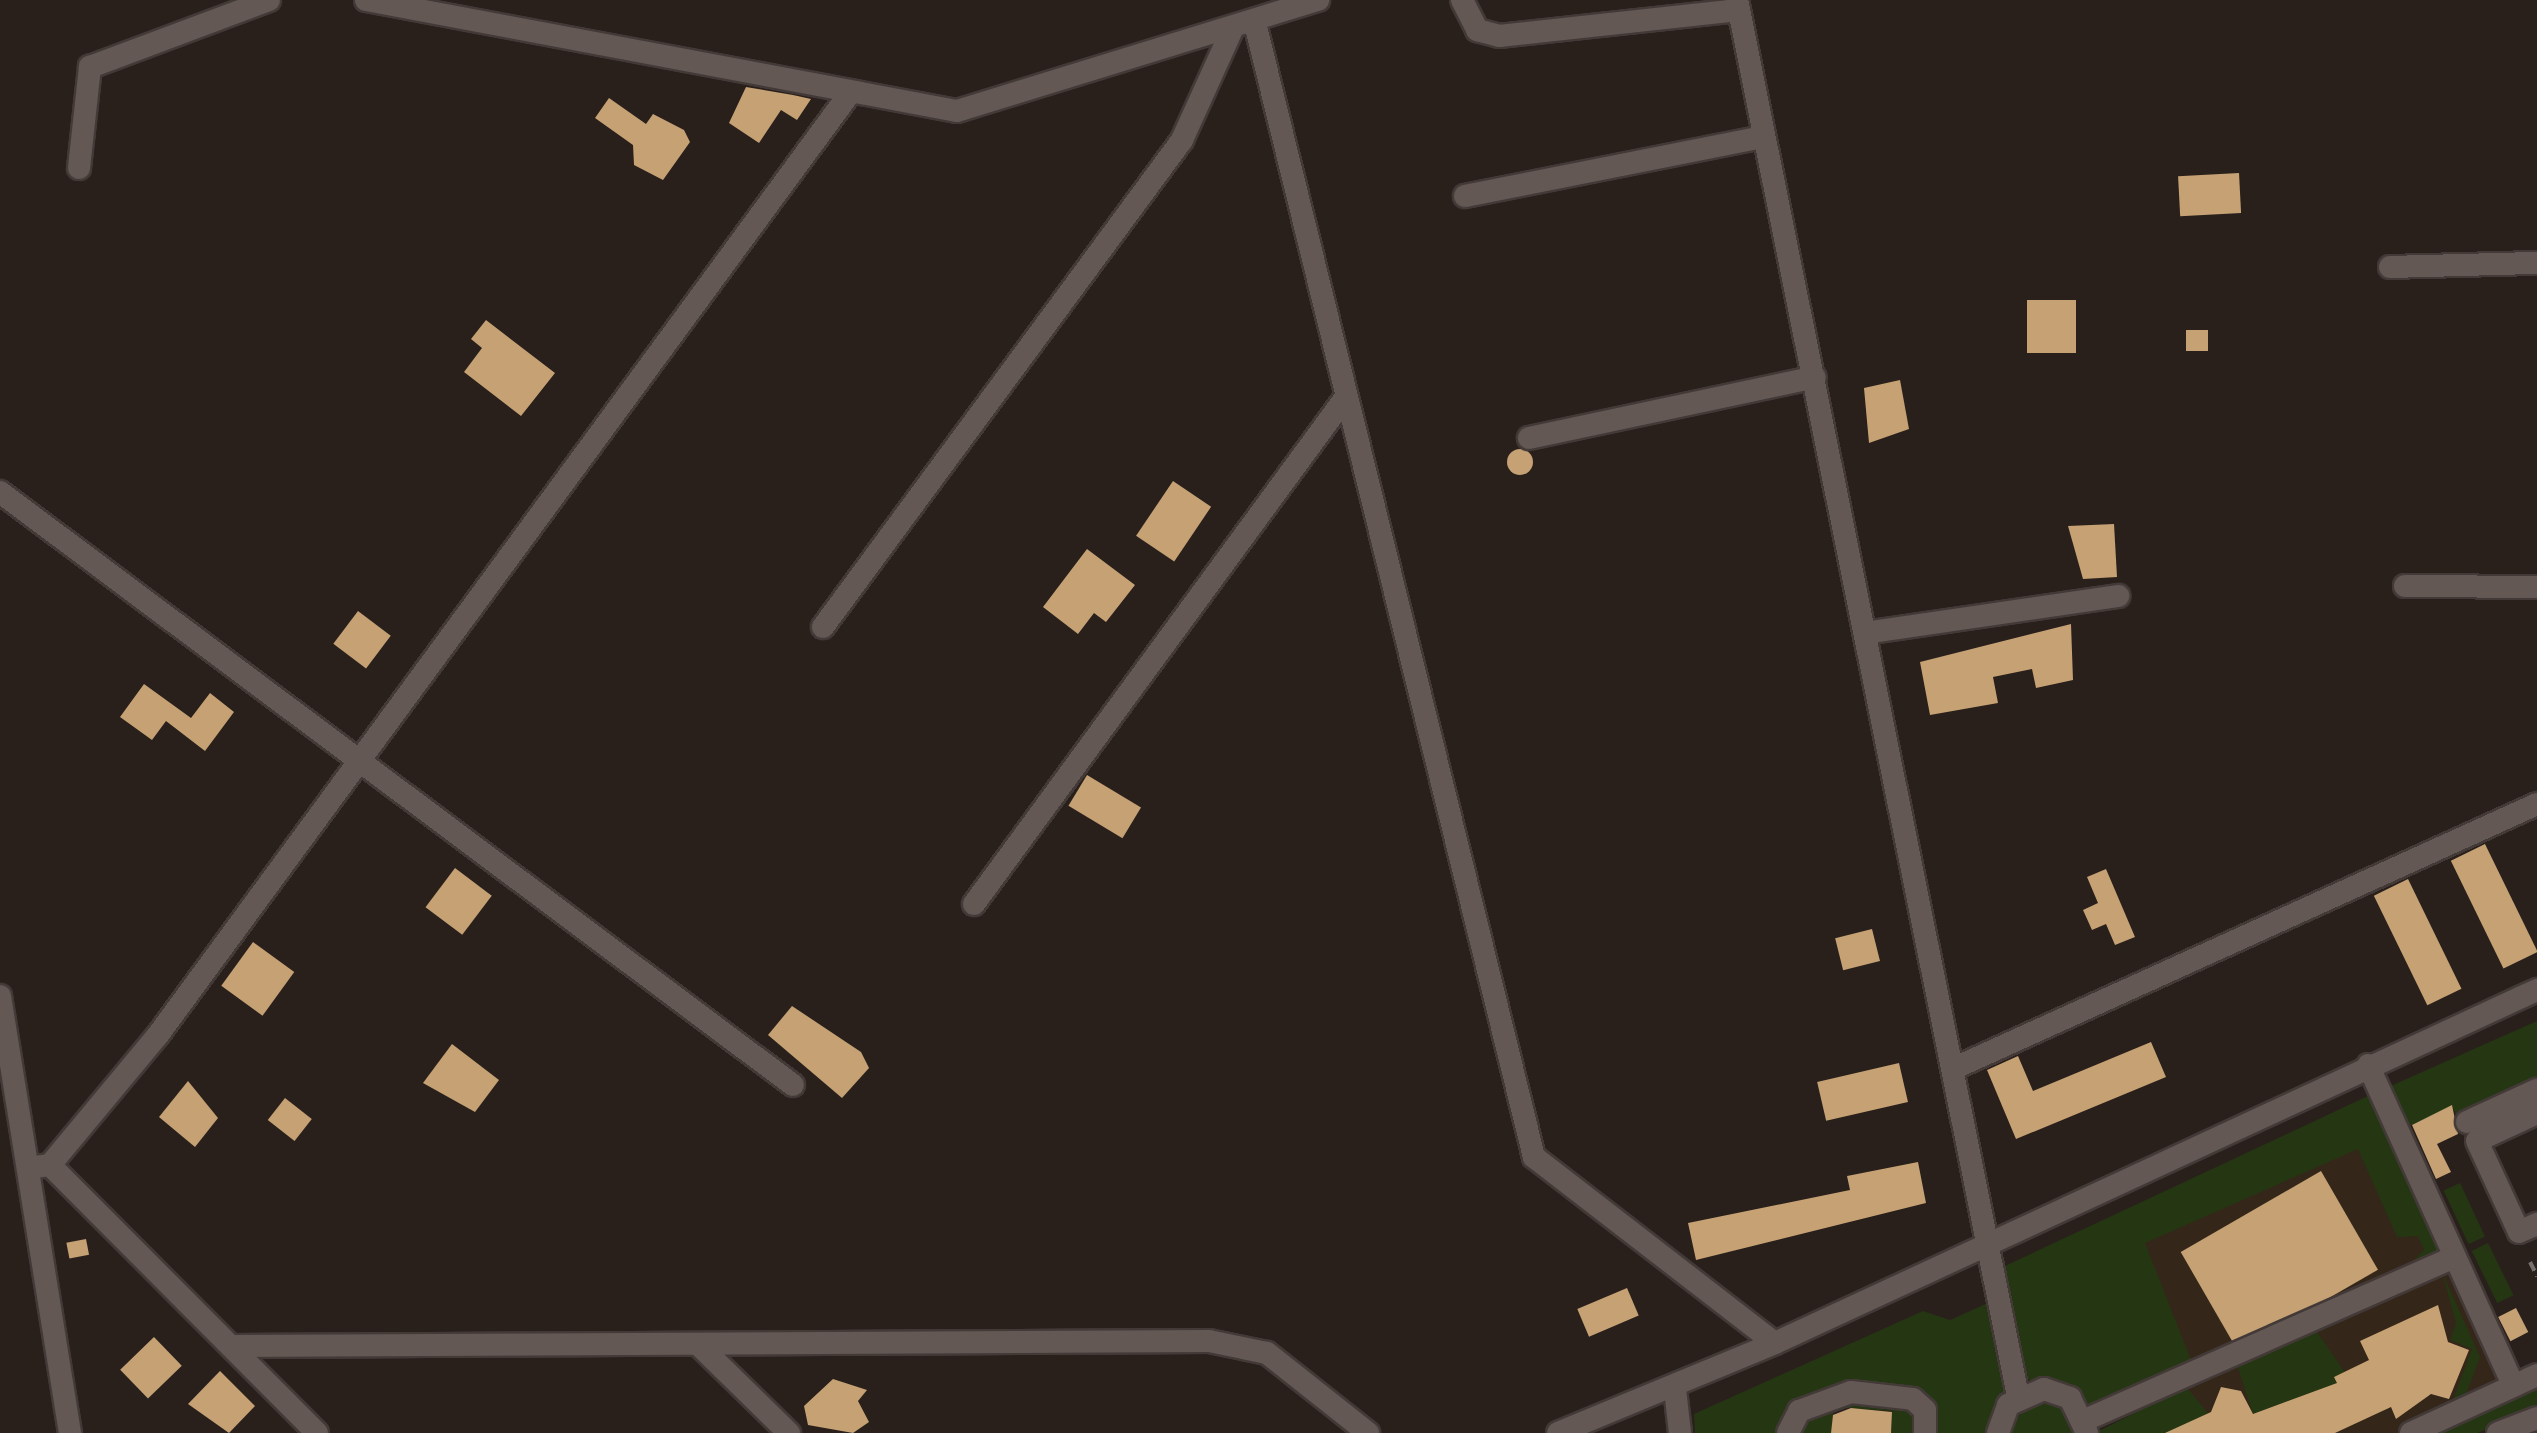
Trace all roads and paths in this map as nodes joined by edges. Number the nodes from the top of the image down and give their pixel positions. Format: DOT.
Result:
graph roads {
  1 [pos="269,0"];
  2 [pos="366,0"];
  3 [pos="1318,0"];
  4 [pos="1462,0"];
  5 [pos="1738,5"];
  6 [pos="1256,22"];
  7 [pos="1232,30"];
  8 [pos="850,94"];
  9 [pos="1763,137"];
  10 [pos="79,168"];
  11 [pos="1465,196"];
  12 [pos="2537,263"];
  13 [pos="2390,267"];
  14 [pos="1815,376"];
  15 [pos="1343,400"];
  16 [pos="1530,438"];
  17 [pos="0,492"];
  18 [pos="2405,586"];
  19 [pos="2537,586"];
  20 [pos="2118,596"];
  21 [pos="823,627"];
  22 [pos="1871,632"];
  23 [pos="362,762"];
  24 [pos="2537,804"];
  25 [pos="974,904"];
  26 [pos="2537,990"];
  27 [pos="0,996"];
  28 [pos="2368,1066"];
  29 [pos="1957,1067"];
  30 [pos="793,1085"];
  31 [pos="2537,1090"];
  32 [pos="2537,1113"];
  33 [pos="2468,1122"];
  34 [pos="42,1166"];
  35 [pos="2537,1224"];
  36 [pos="1985,1243"];
  37 [pos="2454,1258"];
  38 [pos="2530,1262"];
  39 [pos="2537,1276"];
  40 [pos="1776,1344"];
  41 [pos="699,1345"];
  42 [pos="231,1346"];
  43 [pos="2537,1374"];
  44 [pos="2514,1385"];
  45 [pos="1675,1389"];
  46 [pos="2018,1396"];
  47 [pos="2537,1418"];
  48 [pos="2086,1427"];
  49 [pos="70,1433"];
  50 [pos="317,1433"];
  51 [pos="789,1433"];
  52 [pos="1368,1433"];
  53 [pos="1558,1433"];
  54 [pos="1680,1433"];
  55 [pos="1788,1433"];
  56 [pos="1925,1433"];
  57 [pos="1998,1433"];
  58 [pos="2411,1433"];
  59 [pos="2498,1433"];
  1 -- 10 [label="street"];
  2 -- 8 [label="street"];
  3 -- 6 [label="street"];
  4 -- 5 [label="street"];
  5 -- 9 [label="street"];
  6 -- 7 [label="street"];
  6 -- 15 [label="street"];
  7 -- 8 [label="street"];
  7 -- 21 [label="street"];
  8 -- 23 [label="street"];
  9 -- 11 [label="street"];
  9 -- 14 [label="street"];
  12 -- 13 [label="street"];
  14 -- 16 [label="street"];
  14 -- 22 [label="street"];
  15 -- 25 [label="street"];
  15 -- 40 [label="street"];
  17 -- 23 [label="street"];
  18 -- 19 [label="street"];
  20 -- 22 [label="street"];
  22 -- 29 [label="street"];
  23 -- 30 [label="street"];
  23 -- 34 [label="street"];
  24 -- 29 [label="street"];
  26 -- 28 [label="street"];
  27 -- 34 [label="street"];
  28 -- 36 [label="street"];
  28 -- 37 [label="street"];
  29 -- 36 [label="street"];
  31 -- 33 [label="street"];
  32 -- 35 [label="street"];
  34 -- 42 [label="street"];
  34 -- 49 [label="street"];
  36 -- 40 [label="street"];
  36 -- 46 [label="street"];
  37 -- 44 [label="street"];
  37 -- 48 [label="street"];
  38 -- 39 [label="path"];
  40 -- 45 [label="street"];
  41 -- 42 [label="street"];
  41 -- 51 [label="street"];
  41 -- 52 [label="street"];
  42 -- 50 [label="street"];
  43 -- 44 [label="street"];
  44 -- 58 [label="street"];
  45 -- 53 [label="street"];
  45 -- 54 [label="street"];
  46 -- 48 [label="street"];
  46 -- 57 [label="street"];
  47 -- 59 [label="street"];
  55 -- 56 [label="street"];
}
